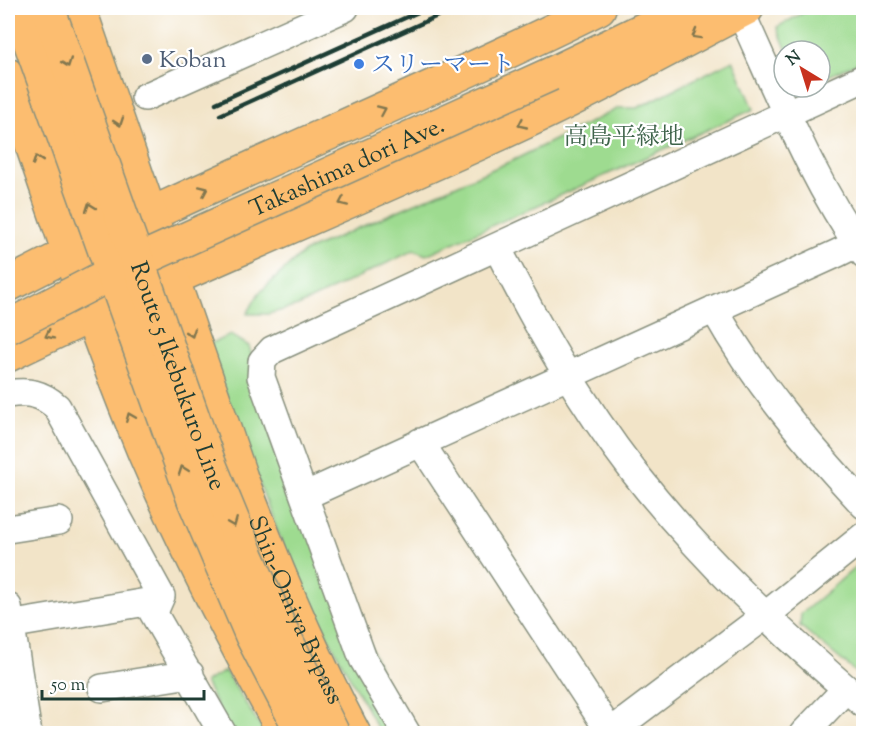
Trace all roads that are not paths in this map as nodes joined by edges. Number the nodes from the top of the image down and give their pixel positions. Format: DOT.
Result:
graph roads {
  1 [pos="18,8"];
  2 [pos="48,8"];
  3 [pos="79,8"];
  4 [pos="345,8"];
  5 [pos="599,8"];
  6 [pos="651,8"];
  7 [pos="688,8"];
  8 [pos="744,9"];
  9 [pos="548,68"];
  10 [pos="8,75"];
  11 [pos="864,78"];
  12 [pos="145,97"];
  13 [pos="786,113"];
  14 [pos="150,214"];
  15 [pos="861,246"];
  16 [pos="497,247"];
  17 [pos="68,253"];
  18 [pos="172,278"];
  19 [pos="8,285"];
  20 [pos="714,309"];
  21 [pos="8,311"];
  22 [pos="90,315"];
  23 [pos="8,327"];
  24 [pos="8,355"];
  25 [pos="568,376"];
  26 [pos="8,394"];
  27 [pos="420,442"];
  28 [pos="304,496"];
  29 [pos="864,505"];
  30 [pos="59,521"];
  31 [pos="8,529"];
  32 [pos="864,536"];
  33 [pos="154,612"];
  34 [pos="766,615"];
  35 [pos="8,618"];
  36 [pos="190,674"];
  37 [pos="102,688"];
  38 [pos="855,696"];
  39 [pos="609,733"];
  40 [pos="28,734"];
  41 [pos="223,734"];
  42 [pos="285,734"];
  43 [pos="303,734"];
  44 [pos="333,734"];
  45 [pos="354,734"];
  46 [pos="407,734"];
  47 [pos="803,734"];
  43 -- 1 [label="main road, Route 5 Ikebukuro Line, one-way, bridge"];
  2 -- 44 [label="main road, Route 5 Ikebukuro Line, one-way, bridge"];
  3 -- 14 [label="main road, Shin-Omiya Bypass, one-way"];
  4 -- 12 [label="street"];
  14 -- 5 [label="main road, one-way"];
  6 -- 9 [label="main road, Takashima dori Ave."];
  7 -- 9 [label="main road, Takashima dori Ave."];
  8 -- 13 [label="street"];
  8 -- 18 [label="main road, one-way"];
  9 -- 21 [label="main road, Takashima dori Ave., bridge"];
  9 -- 23 [label="main road, Takashima dori Ave., bridge"];
  17 -- 10 [label="main road, one-way"];
  11 -- 13 [label="street"];
  13 -- 15 [label="street"];
  13 -- 16 [label="street"];
  14 -- 17 [label="main road"];
  14 -- 18 [label="main road, Shin-Omiya Bypass"];
  15 -- 20 [label="street"];
  16 -- 25 [label="street"];
  16 -- 28 [label="street"];
  17 -- 19 [label="main road"];
  17 -- 22 [label="main road"];
  18 -- 22 [label="main road"];
  18 -- 45 [label="main road, Shin-Omiya Bypass, one-way"];
  20 -- 25 [label="street"];
  20 -- 29 [label="street"];
  22 -- 24 [label="main road, one-way"];
  42 -- 22 [label="main road, one-way"];
  25 -- 27 [label="street"];
  25 -- 34 [label="street"];
  26 -- 33 [label="street"];
  27 -- 28 [label="street"];
  27 -- 39 [label="street"];
  28 -- 46 [label="street"];
  30 -- 31 [label="street"];
  32 -- 34 [label="street"];
  33 -- 35 [label="street"];
  33 -- 36 [label="street"];
  34 -- 38 [label="street"];
  34 -- 39 [label="street"];
  35 -- 40 [label="street"];
  36 -- 37 [label="street"];
  36 -- 41 [label="street"];
  38 -- 47 [label="street"];
}
